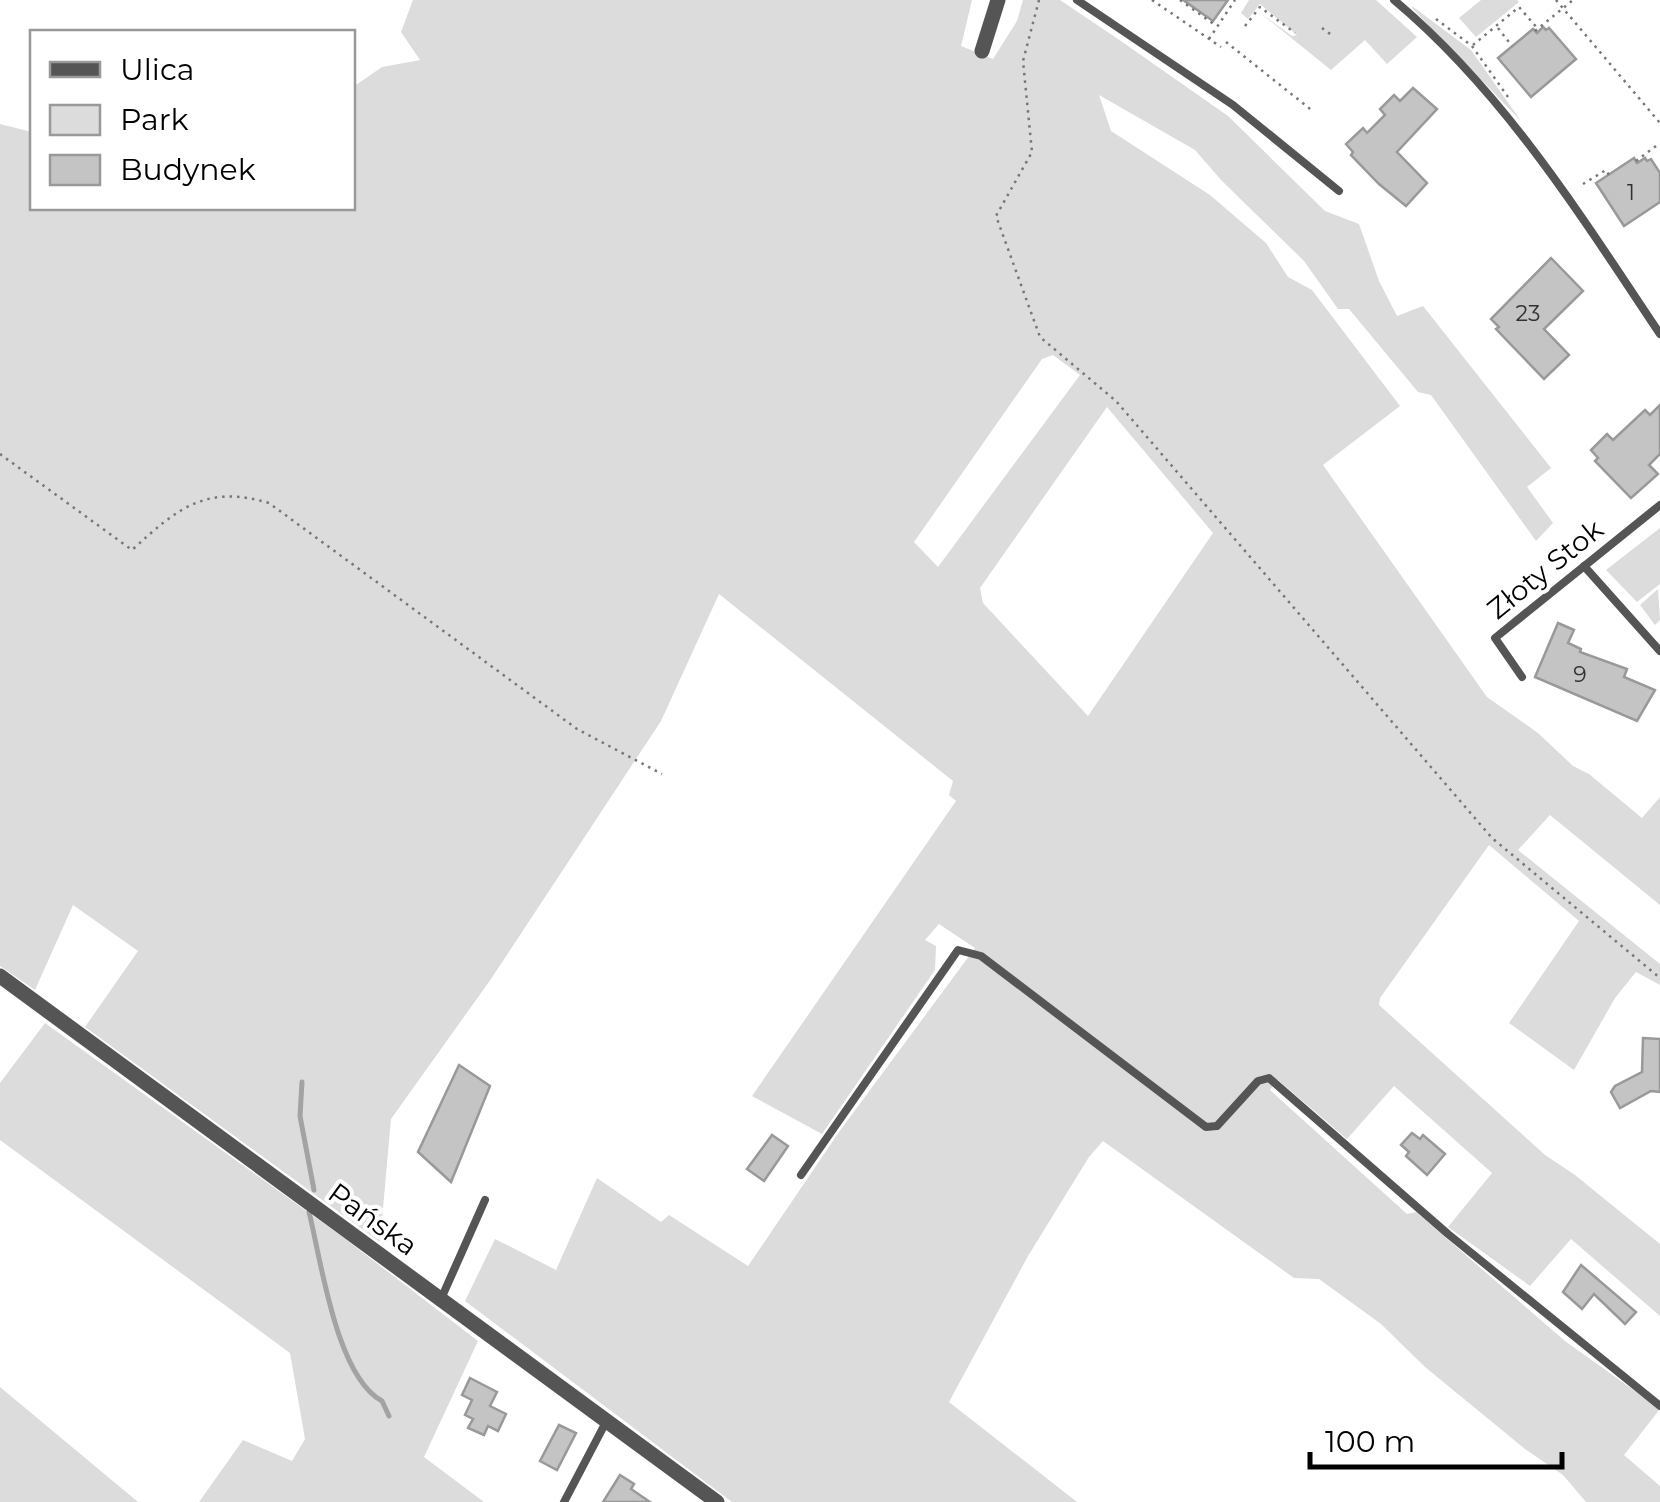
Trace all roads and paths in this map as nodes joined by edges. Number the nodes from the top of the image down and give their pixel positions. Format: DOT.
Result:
graph roads {
  1 [pos="998,0"];
  2 [pos="1039,0"];
  3 [pos="1076,0"];
  4 [pos="1152,0"];
  5 [pos="1164,0"];
  6 [pos="1180,0"];
  7 [pos="1235,0"];
  8 [pos="1394,0"];
  9 [pos="1556,0"];
  10 [pos="1573,0"];
  11 [pos="1160,6"];
  12 [pos="1563,8"];
  13 [pos="1434,18"];
  14 [pos="1217,26"];
  15 [pos="1245,26"];
  16 [pos="1496,26"];
  17 [pos="1322,28"];
  18 [pos="1295,32"];
  19 [pos="1333,36"];
  20 [pos="1209,39"];
  21 [pos="1226,42"];
  22 [pos="1466,42"];
  23 [pos="1472,46"];
  24 [pos="1512,46"];
  25 [pos="1221,47"];
  26 [pos="982,50"];
  27 [pos="1314,112"];
  28 [pos="1660,124"];
  29 [pos="1660,143"];
  30 [pos="1636,161"];
  31 [pos="1609,175"];
  32 [pos="1583,184"];
  33 [pos="1339,191"];
  34 [pos="1660,334"];
  35 [pos="0,454"];
  36 [pos="1660,505"];
  37 [pos="1584,566"];
  38 [pos="1660,651"];
  39 [pos="1522,677"];
  40 [pos="662,774"];
  41 [pos="0,976"];
  42 [pos="1660,978"];
  43 [pos="801,1175"];
  44 [pos="484,1200"];
  45 [pos="441,1299"];
  46 [pos="1660,1406"];
  47 [pos="606,1421"];
  48 [pos="564,1502"];
  49 [pos="716,1502"];
  1 -- 26 [label="street"];
  2 -- 42 [label="path"];
  3 -- 33 [label="lane"];
  4 -- 11 [label="path"];
  5 -- 11 [label="path"];
  6 -- 14 [label="path"];
  7 -- 14 [label="path"];
  8 -- 34 [label="lane"];
  9 -- 12 [label="path"];
  10 -- 12 [label="path"];
  11 -- 20 [label="path"];
  12 -- 16 [label="path"];
  12 -- 28 [label="path"];
  13 -- 22 [label="path"];
  14 -- 20 [label="path"];
  15 -- 18 [label="path"];
  16 -- 23 [label="path"];
  16 -- 24 [label="path"];
  17 -- 19 [label="path"];
  20 -- 25 [label="path"];
  21 -- 27 [label="path"];
  29 -- 30 [label="path"];
  31 -- 32 [label="path"];
  35 -- 40 [label="path"];
  36 -- 37 [label="lane, Złoty Stok"];
  37 -- 38 [label="lane"];
  37 -- 39 [label="lane, Złoty Stok"];
  41 -- 45 [label="street, Pańska"];
  43 -- 46 [label="lane"];
  44 -- 45 [label="lane"];
  45 -- 47 [label="street, Pańska"];
  47 -- 48 [label="lane"];
  47 -- 49 [label="street, Pańska"];
}
